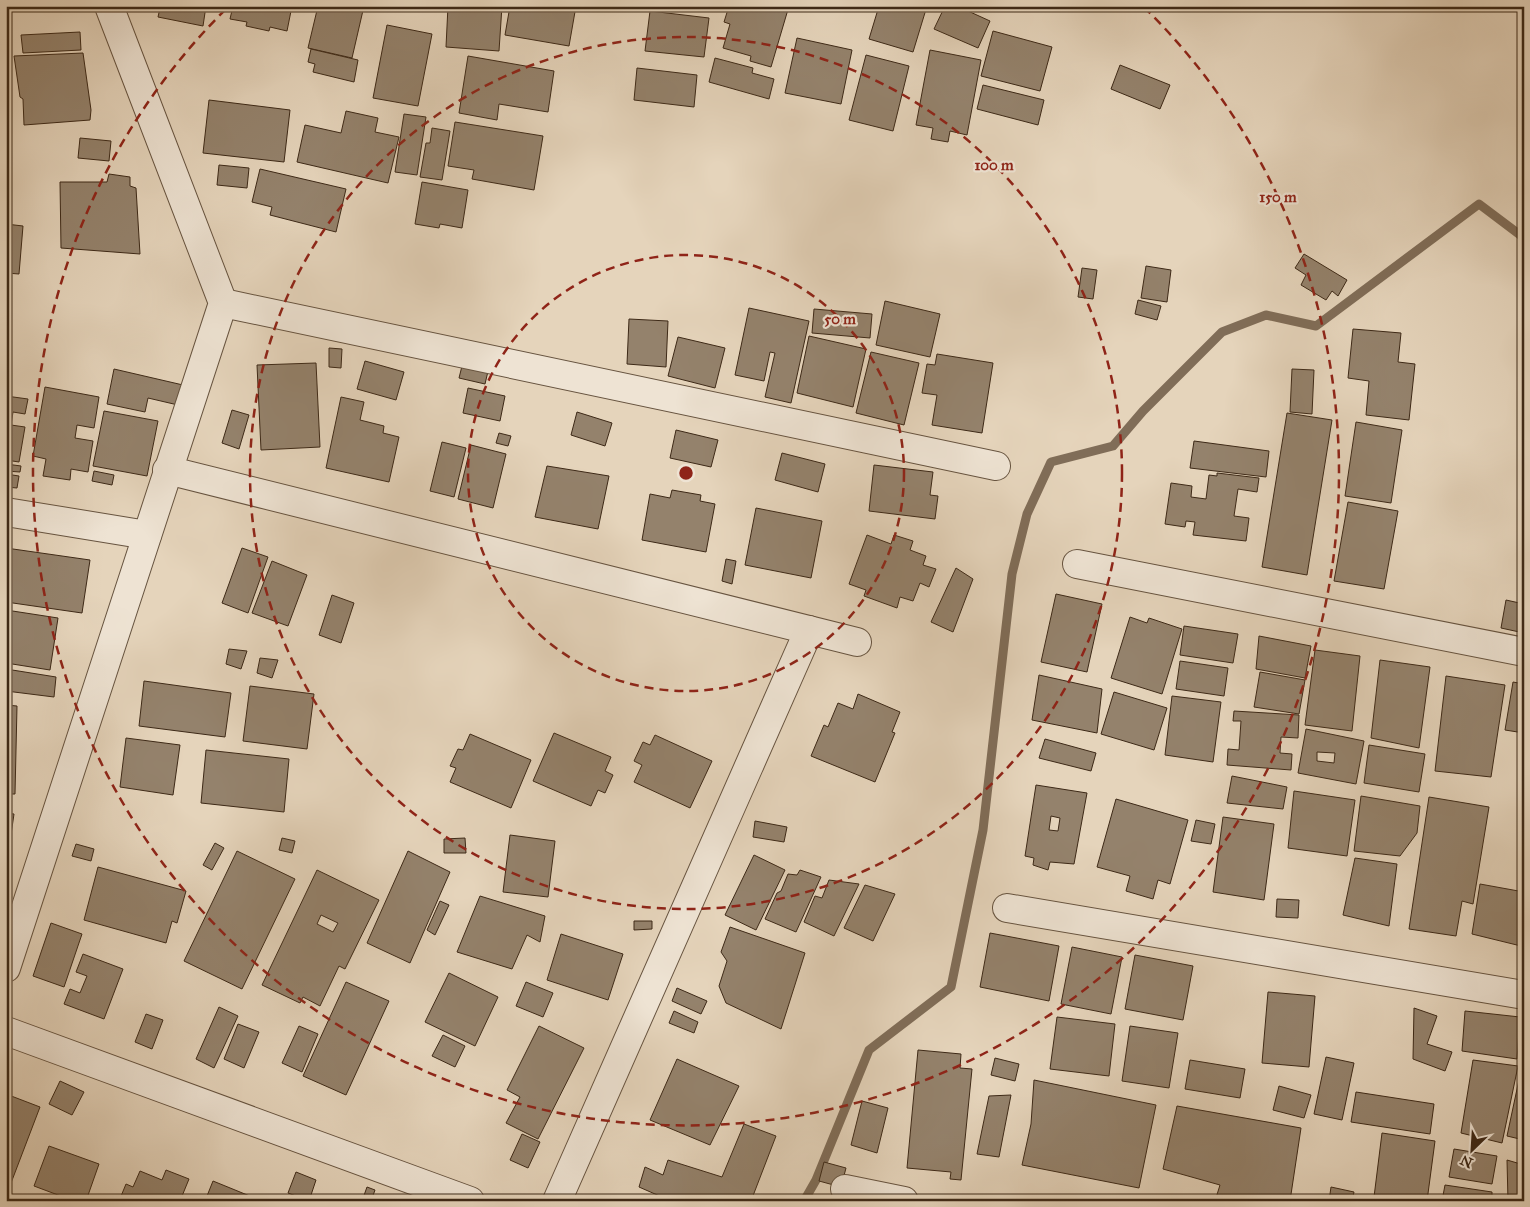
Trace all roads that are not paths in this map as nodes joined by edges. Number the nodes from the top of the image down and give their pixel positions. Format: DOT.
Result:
graph roads {
  1 [pos="109,6"];
  2 [pos="223,303"];
  3 [pos="996,466"];
  4 [pos="168,470"];
  5 [pos="6,512"];
  6 [pos="146,535"];
  7 [pos="1077,564"];
  8 [pos="809,630"];
  9 [pos="857,642"];
  10 [pos="1524,652"];
  11 [pos="1007,908"];
  12 [pos="6,968"];
  13 [pos="1524,995"];
  14 [pos="6,1031"];
  15 [pos="845,1190"];
  16 [pos="470,1201"];
  17 [pos="557,1201"];
  18 [pos="904,1201"];
  1 -- 2 [label="street"];
  2 -- 3 [label="street"];
  2 -- 4 [label="street"];
  4 -- 6 [label="street"];
  4 -- 8 [label="street"];
  5 -- 6 [label="street"];
  6 -- 12 [label="street"];
  7 -- 10 [label="street"];
  8 -- 9 [label="street"];
  8 -- 17 [label="street"];
  11 -- 13 [label="street"];
  14 -- 16 [label="street"];
  15 -- 18 [label="street"];
}
